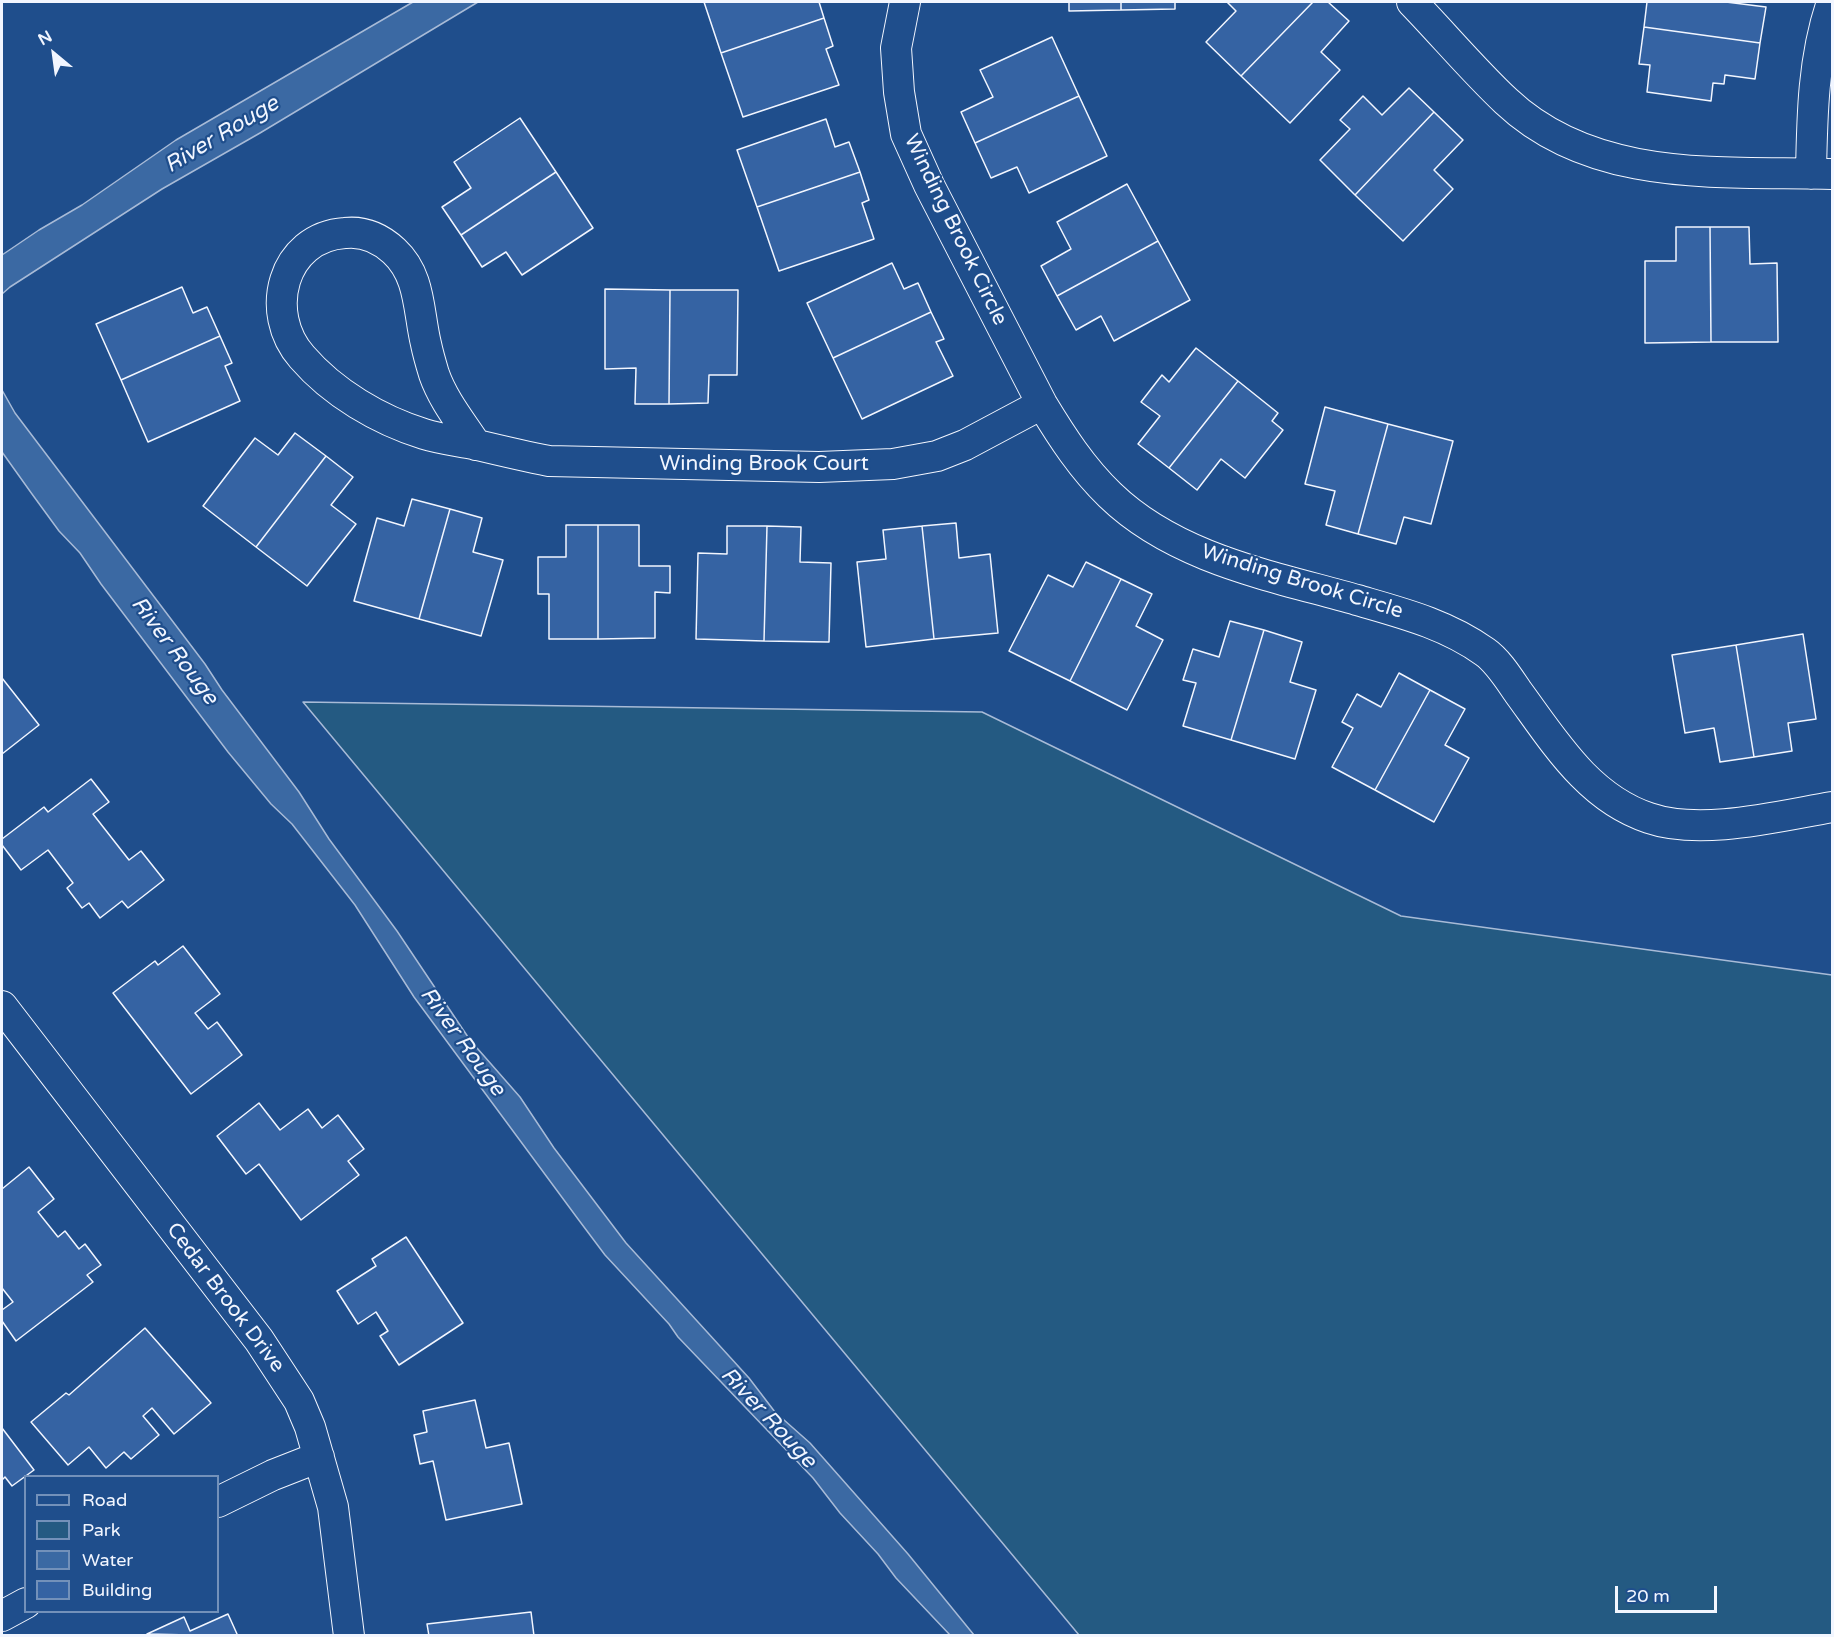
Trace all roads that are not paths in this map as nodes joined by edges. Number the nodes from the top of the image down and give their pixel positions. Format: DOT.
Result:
graph roads {
  1 [pos="905,2"];
  2 [pos="1412,2"];
  3 [pos="1832,2"];
  4 [pos="1822,174"];
  5 [pos="1042,405"];
  6 [pos="476,445"];
  7 [pos="1833,807"];
  8 [pos="2,1006"];
  9 [pos="319,1457"];
  10 [pos="219,1502"];
  11 [pos="24,1604"];
  12 [pos="2,1616"];
  13 [pos="349,1635"];
  1 -- 5 [label="street, Winding Brook Circle"];
  2 -- 4 [label="street"];
  3 -- 4 [label="street"];
  5 -- 6 [label="street, Winding Brook Court"];
  5 -- 7 [label="street, Winding Brook Circle"];
  6 -- 6 [label="street, Winding Brook Court"];
  8 -- 9 [label="street, Cedar Brook Drive"];
  9 -- 10 [label="street"];
  9 -- 13 [label="street, Cedar Brook Drive"];
  11 -- 12 [label="street"];
}
